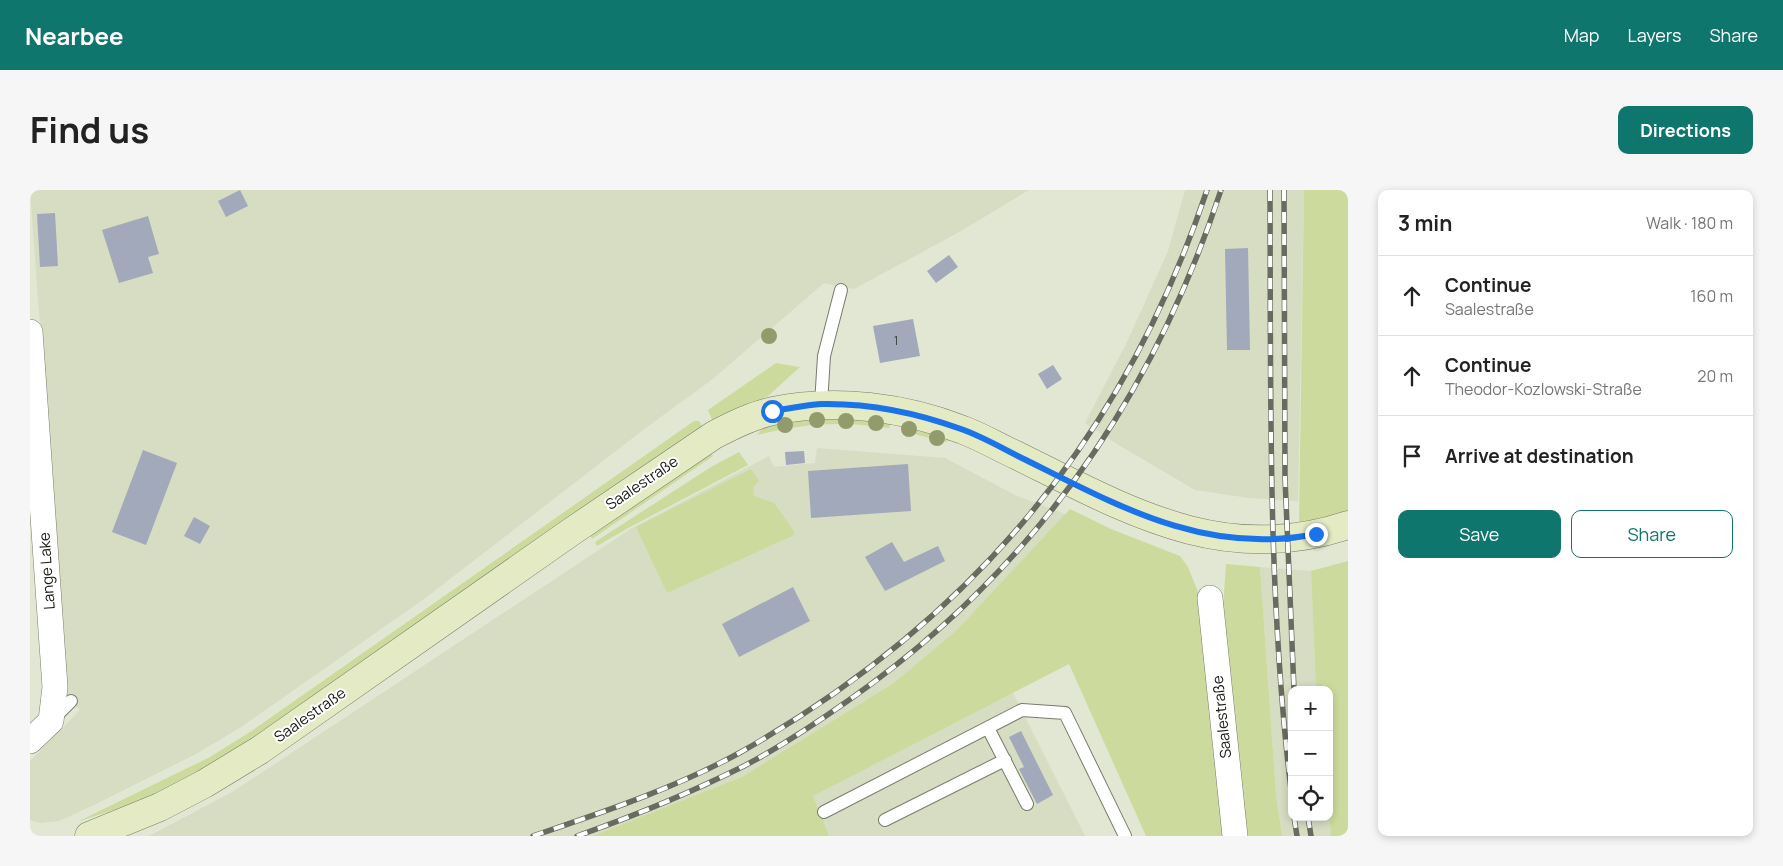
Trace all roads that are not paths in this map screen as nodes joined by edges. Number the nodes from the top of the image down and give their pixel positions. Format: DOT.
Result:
graph roads {
  1 [pos="840,290"];
  2 [pos="30,332"];
  3 [pos="821,404"];
  4 [pos="1348,525"];
  5 [pos="1210,598"];
  6 [pos="71,701"];
  7 [pos="51,721"];
  8 [pos="988,728"];
  9 [pos="30,741"];
  10 [pos="1005,760"];
  11 [pos="1028,804"];
  12 [pos="824,812"];
  13 [pos="885,820"];
  14 [pos="89,836"];
  15 [pos="1125,836"];
  16 [pos="1235,836"];
  1 -- 3 [label="lane"];
  2 -- 7 [label="street, Lange Lake"];
  3 -- 4 [label="main road, Saalestraße"];
  3 -- 14 [label="main road, Saalestraße"];
  5 -- 16 [label="street, Saalestraße"];
  6 -- 7 [label="lane"];
  7 -- 9 [label="street"];
  8 -- 10 [label="lane"];
  8 -- 12 [label="lane"];
  8 -- 15 [label="lane"];
  10 -- 11 [label="lane"];
  10 -- 13 [label="lane"];
}
